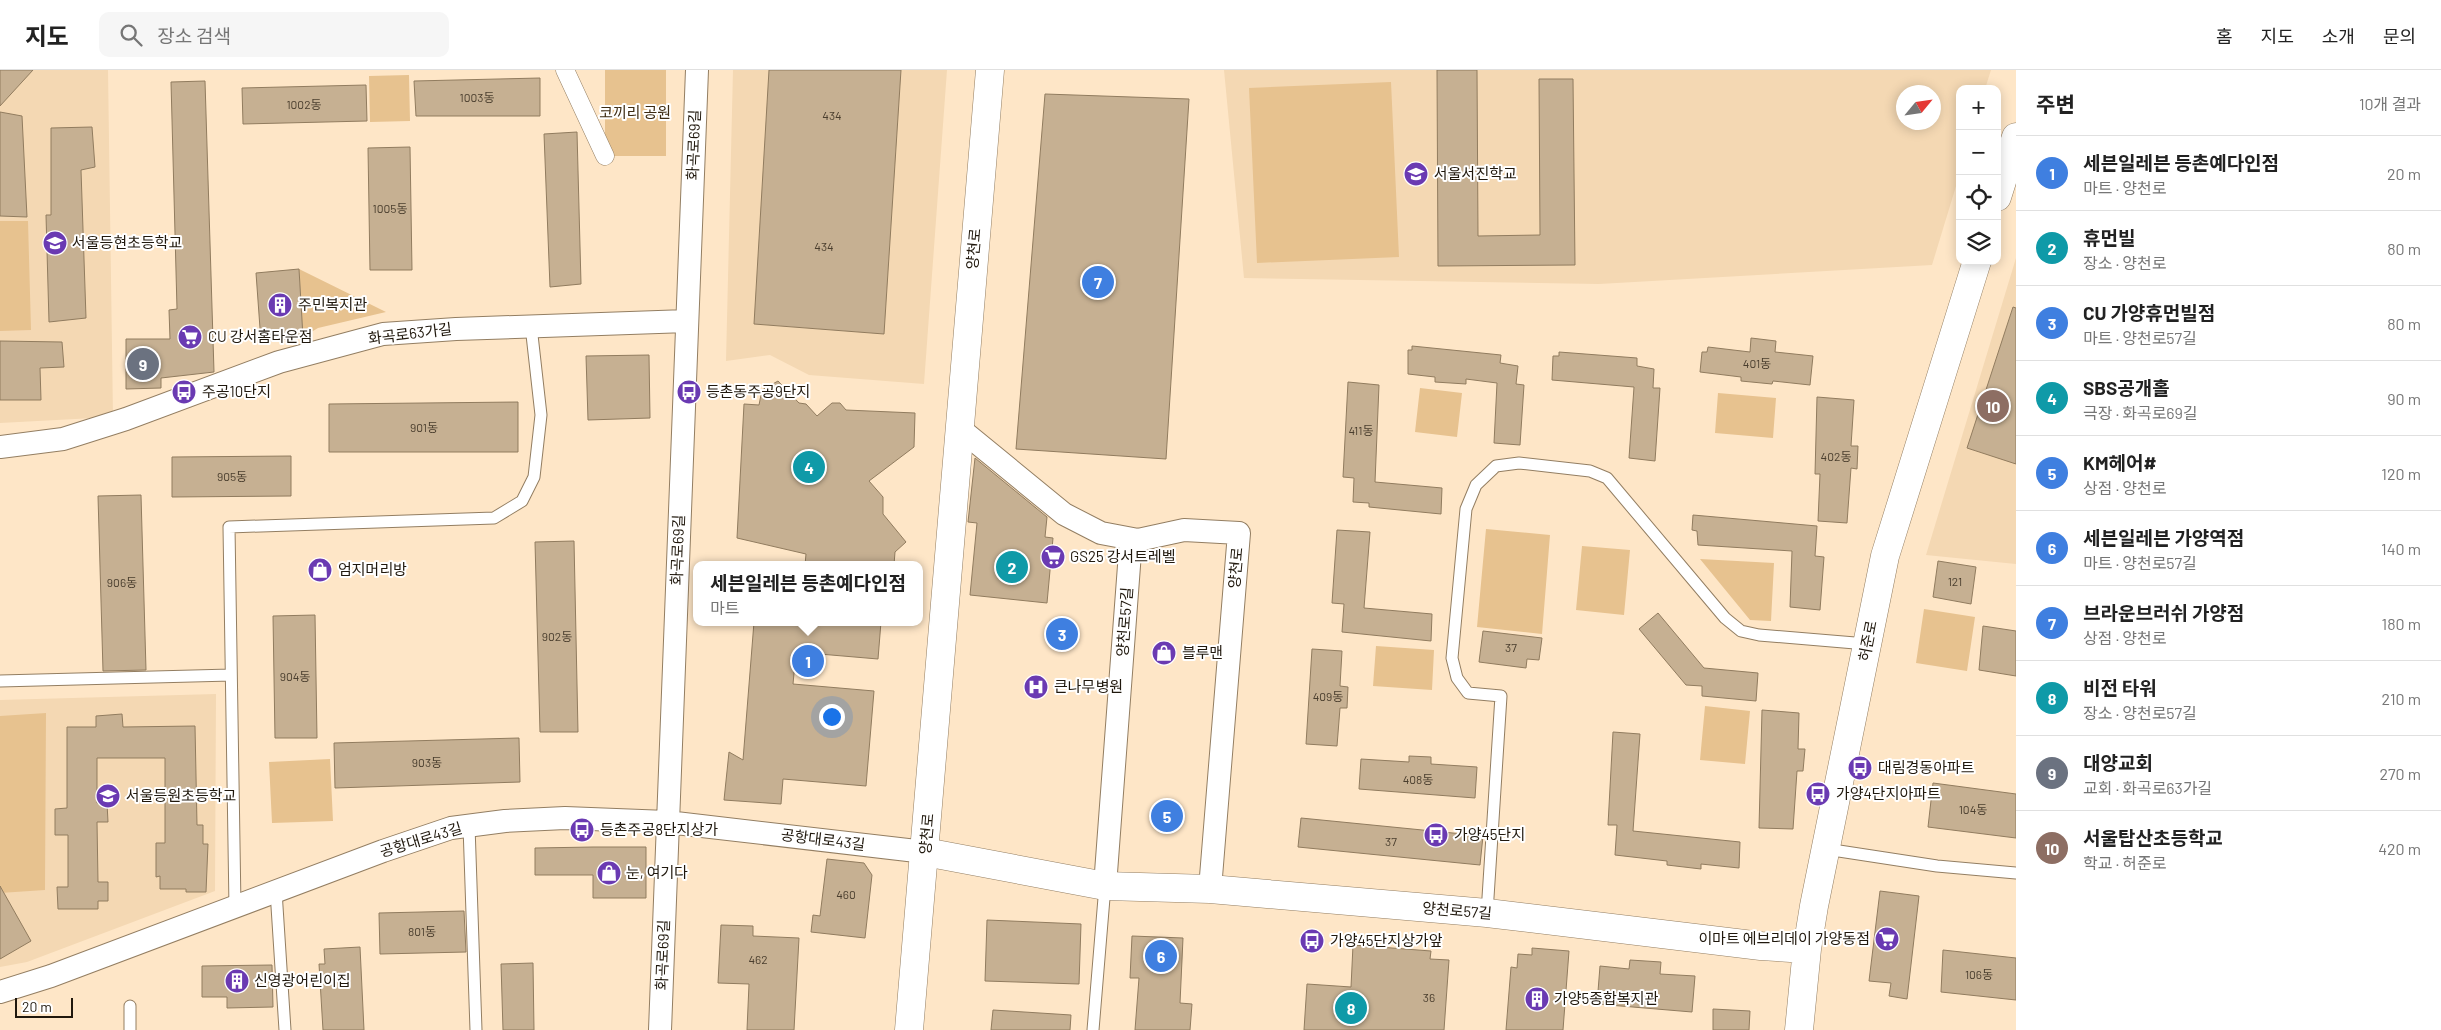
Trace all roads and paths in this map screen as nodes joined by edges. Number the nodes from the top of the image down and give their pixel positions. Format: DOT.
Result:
graph roads {
  1 [pos="565,70"];
  2 [pos="697,70"];
  3 [pos="990,70"];
  4 [pos="2014,149"];
  5 [pos="605,156"];
  6 [pos="2001,186"];
  7 [pos="1976,265"];
  8 [pos="687,321"];
  9 [pos="531,326"];
  10 [pos="959,428"];
  11 [pos="0,446"];
  12 [pos="1131,538"];
  13 [pos="1867,644"];
  14 [pos="231,675"];
  15 [pos="0,681"];
  16 [pos="667,822"];
  17 [pos="470,826"];
  18 [pos="1826,849"];
  19 [pos="926,852"];
  20 [pos="2016,873"];
  21 [pos="1105,886"];
  22 [pos="1210,889"];
  23 [pos="276,891"];
  24 [pos="235,906"];
  25 [pos="1487,914"];
  26 [pos="1807,949"];
  27 [pos="0,992"];
  28 [pos="130,1006"];
  29 [pos="130,1030"];
  30 [pos="285,1030"];
  31 [pos="476,1030"];
  32 [pos="660,1030"];
  33 [pos="909,1030"];
  34 [pos="1093,1030"];
  35 [pos="1799,1030"];
  1 -- 5 [label="street"];
  2 -- 8 [label="street, 화곡로69길"];
  3 -- 10 [label="street, 양천로"];
  4 -- 6 [label="street"];
  7 -- 13 [label="street, 허준로"];
  8 -- 9 [label="street, 화곡로63가길"];
  8 -- 16 [label="street, 화곡로69길"];
  9 -- 11 [label="street, 화곡로63가길"];
  9 -- 14 [label="lane"];
  10 -- 12 [label="street, 양천로"];
  10 -- 19 [label="street, 양천로"];
  12 -- 21 [label="street, 양천로57길"];
  12 -- 22 [label="street, 양천로"];
  13 -- 18 [label="street, 허준로"];
  13 -- 25 [label="lane"];
  14 -- 15 [label="lane"];
  14 -- 24 [label="lane"];
  16 -- 17 [label="street, 공항대로43길"];
  16 -- 19 [label="street, 공항대로43길"];
  16 -- 32 [label="street, 화곡로69길"];
  17 -- 23 [label="street, 공항대로43길"];
  17 -- 31 [label="lane"];
  18 -- 20 [label="lane"];
  18 -- 26 [label="street, 허준로"];
  19 -- 21 [label="street, 양천로57길"];
  19 -- 33 [label="street, 양천로"];
  21 -- 22 [label="street, 양천로57길"];
  21 -- 34 [label="lane, 양천로57길"];
  22 -- 25 [label="street, 양천로57길"];
  23 -- 24 [label="street, 공항대로43길"];
  23 -- 30 [label="lane"];
  24 -- 27 [label="street, 공항대로43길"];
  25 -- 26 [label="street, 양천로57길"];
  26 -- 35 [label="street, 허준로"];
  28 -- 29 [label="lane"];
}
